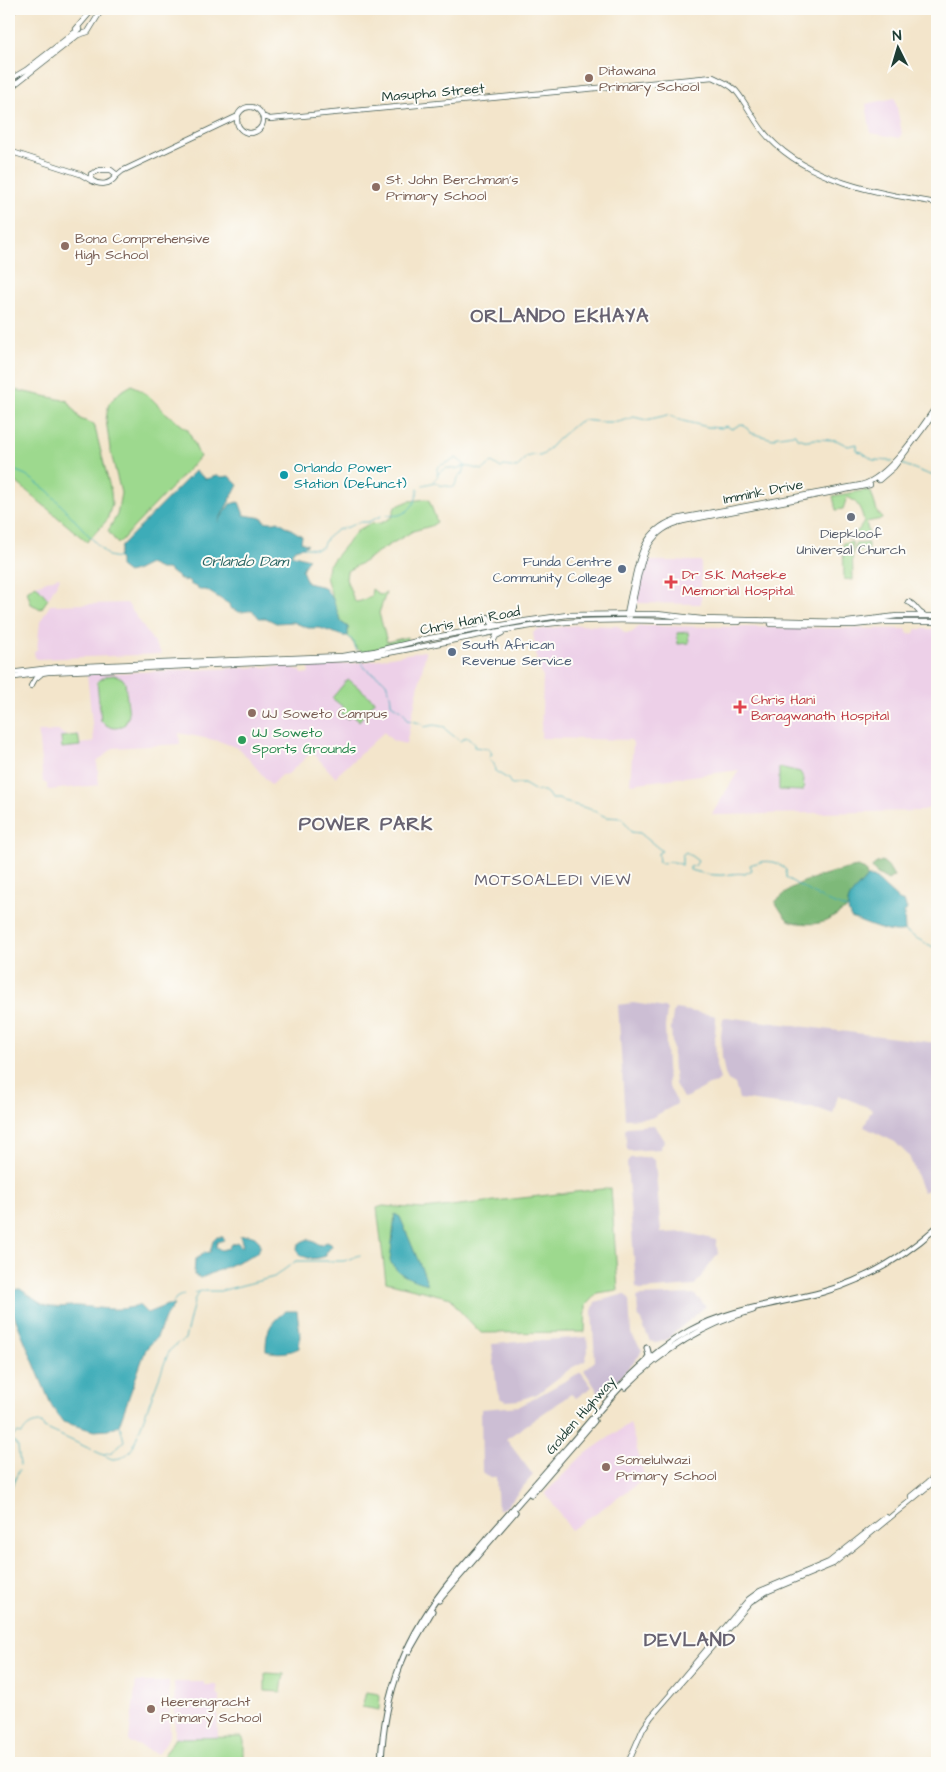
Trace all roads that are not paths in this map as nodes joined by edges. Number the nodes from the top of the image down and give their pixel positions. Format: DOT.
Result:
graph roads {
  1 [pos="93,9"];
  2 [pos="102,9"];
  3 [pos="84,20"];
  4 [pos="91,25"];
  5 [pos="80,29"];
  6 [pos="9,80"];
  7 [pos="9,89"];
  8 [pos="238,116"];
  9 [pos="262,116"];
  10 [pos="270,119"];
  11 [pos="228,121"];
  12 [pos="237,122"];
  13 [pos="262,124"];
  14 [pos="9,151"];
  15 [pos="114,171"];
  16 [pos="122,171"];
  17 [pos="92,173"];
  18 [pos="80,174"];
  19 [pos="115,177"];
  20 [pos="92,181"];
  21 [pos="937,203"];
  22 [pos="937,405"];
  23 [pos="937,410"];
  24 [pos="901,456"];
  25 [pos="896,463"];
  26 [pos="908,602"];
  27 [pos="631,604"];
  28 [pos="629,613"];
  29 [pos="618,614"];
  30 [pos="640,614"];
  31 [pos="927,616"];
  32 [pos="937,616"];
  33 [pos="628,620"];
  34 [pos="814,621"];
  35 [pos="937,622"];
  36 [pos="830,625"];
  37 [pos="499,626"];
  38 [pos="479,629"];
  39 [pos="507,630"];
  40 [pos="485,634"];
  41 [pos="273,660"];
  42 [pos="9,673"];
  43 [pos="44,673"];
  44 [pos="9,678"];
  45 [pos="30,686"];
  46 [pos="937,1227"];
  47 [pos="937,1231"];
  48 [pos="660,1351"];
  49 [pos="637,1369"];
  50 [pos="937,1475"];
  51 [pos="937,1479"];
  52 [pos="666,1700"];
  53 [pos="383,1763"];
  54 [pos="628,1763"];
  1 -- 3 [label="main road"];
  2 -- 4 [label="main road"];
  3 -- 4 [label="main road"];
  3 -- 5 [label="main road"];
  4 -- 5 [label="main road"];
  5 -- 6 [label="main road"];
  5 -- 7 [label="main road"];
  8 -- 9 [label="main road"];
  8 -- 11 [label="main road"];
  8 -- 12 [label="main road"];
  9 -- 10 [label="main road, Masupha Street"];
  9 -- 13 [label="main road"];
  10 -- 13 [label="main road, Masupha Street"];
  10 -- 21 [label="main road, Masupha Street"];
  11 -- 12 [label="main road"];
  11 -- 16 [label="main road"];
  12 -- 13 [label="main road"];
  14 -- 18 [label="main road"];
  15 -- 16 [label="main road"];
  15 -- 17 [label="main road"];
  15 -- 19 [label="main road"];
  16 -- 19 [label="main road"];
  17 -- 18 [label="main road"];
  17 -- 20 [label="main road"];
  18 -- 20 [label="main road"];
  19 -- 20 [label="main road"];
  22 -- 24 [label="main road, Immink Drive"];
  23 -- 24 [label="main road, Immink Drive"];
  24 -- 25 [label="main road, Immink Drive"];
  25 -- 27 [label="main road, Immink Drive"];
  25 -- 27 [label="main road, Immink Drive"];
  26 -- 31 [label="main road"];
  27 -- 28 [label="main road, Immink Drive"];
  27 -- 29 [label="main road"];
  27 -- 30 [label="main road"];
  28 -- 29 [label="main road, Chris Hani Road"];
  28 -- 30 [label="main road, Chris Hani Road"];
  28 -- 33 [label="main road, Immink Drive"];
  29 -- 37 [label="main road, Chris Hani Road"];
  30 -- 34 [label="main road, Chris Hani Road"];
  31 -- 32 [label="main road, Chris Hani Road"];
  31 -- 34 [label="main road, Chris Hani Road"];
  33 -- 36 [label="main road, Chris Hani Road"];
  33 -- 39 [label="main road, Chris Hani Road"];
  34 -- 36 [label="main road"];
  35 -- 36 [label="main road, Chris Hani Road"];
  37 -- 38 [label="main road, Chris Hani Road"];
  37 -- 38 [label="main road"];
  38 -- 41 [label="main road, Chris Hani Road"];
  39 -- 40 [label="main road, Chris Hani Road"];
  39 -- 40 [label="main road"];
  40 -- 41 [label="main road, Chris Hani Road"];
  41 -- 42 [label="main road, Chris Hani Road"];
  41 -- 43 [label="main road, Chris Hani Road"];
  43 -- 44 [label="main road, Chris Hani Road"];
  43 -- 45 [label="main road"];
  46 -- 48 [label="main road, Golden Highway"];
  47 -- 53 [label="main road, Golden Highway"];
  48 -- 49 [label="main road, Golden Highway"];
  48 -- 49 [label="main road"];
  49 -- 53 [label="main road, Golden Highway"];
  50 -- 52 [label="main road"];
  51 -- 52 [label="main road"];
  52 -- 54 [label="main road"];
}
